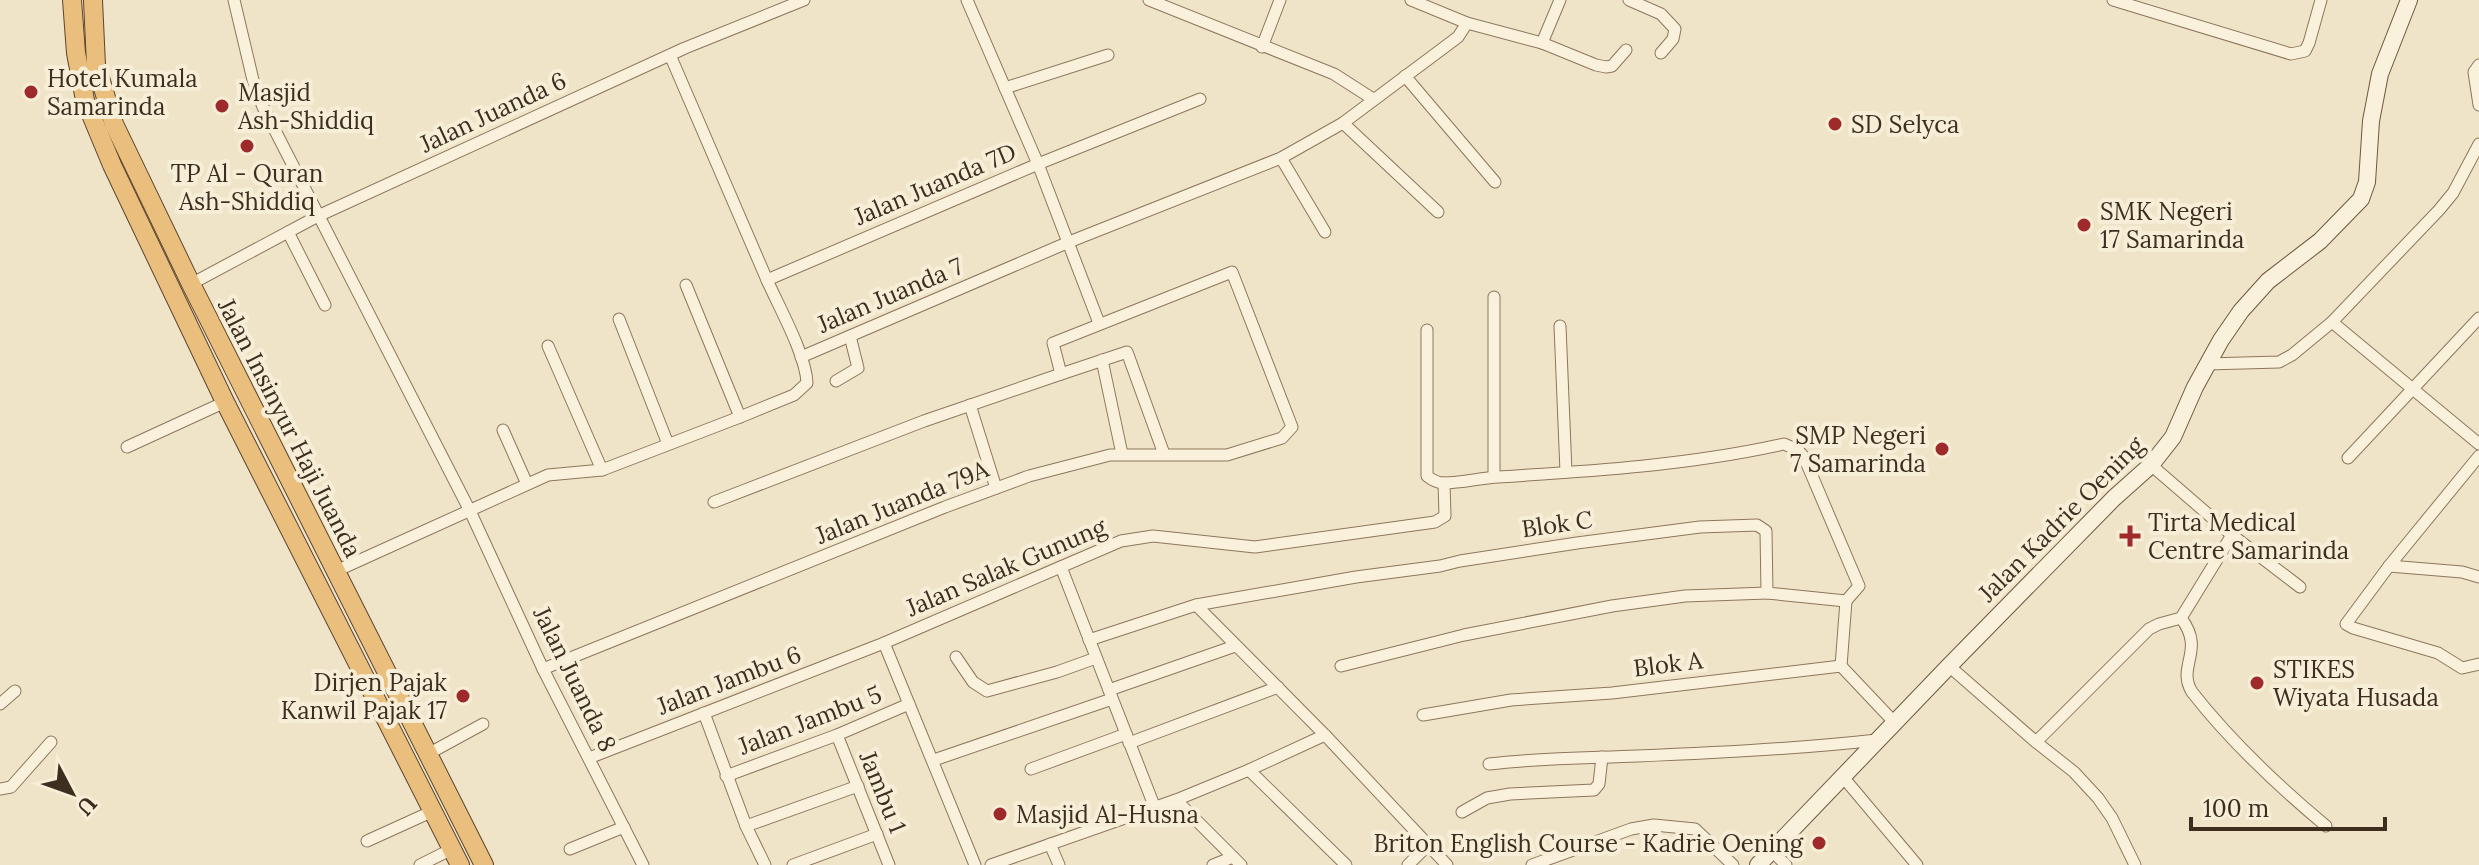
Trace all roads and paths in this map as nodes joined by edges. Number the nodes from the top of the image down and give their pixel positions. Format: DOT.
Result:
graph roads {
  1 [pos="72,0"];
  2 [pos="93,0"];
  3 [pos="234,0"];
  4 [pos="804,0"];
  5 [pos="967,0"];
  6 [pos="1149,0"];
  7 [pos="1280,0"];
  8 [pos="1411,0"];
  9 [pos="1560,0"];
  10 [pos="1629,0"];
  11 [pos="2113,0"];
  12 [pos="2321,0"];
  13 [pos="2409,0"];
  14 [pos="1467,23"];
  15 [pos="1542,43"];
  16 [pos="1262,47"];
  17 [pos="1626,50"];
  18 [pos="1661,53"];
  19 [pos="670,55"];
  20 [pos="1108,55"];
  21 [pos="2479,65"];
  22 [pos="1405,76"];
  23 [pos="1005,88"];
  24 [pos="1200,99"];
  25 [pos="1373,99"];
  26 [pos="2479,105"];
  27 [pos="1343,123"];
  28 [pos="2479,144"];
  29 [pos="1281,158"];
  30 [pos="1038,164"];
  31 [pos="1495,182"];
  32 [pos="1438,212"];
  33 [pos="318,216"];
  34 [pos="288,232"];
  35 [pos="1325,232"];
  36 [pos="1069,242"];
  37 [pos="767,280"];
  38 [pos="191,284"];
  39 [pos="686,285"];
  40 [pos="1494,297"];
  41 [pos="325,305"];
  42 [pos="2479,318"];
  43 [pos="619,319"];
  44 [pos="1099,323"];
  45 [pos="1560,326"];
  46 [pos="2328,326"];
  47 [pos="1427,330"];
  48 [pos="850,336"];
  49 [pos="548,346"];
  50 [pos="801,357"];
  51 [pos="1102,360"];
  52 [pos="2207,364"];
  53 [pos="1061,374"];
  54 [pos="836,381"];
  55 [pos="2412,388"];
  56 [pos="225,402"];
  57 [pos="970,405"];
  58 [pos="740,417"];
  59 [pos="503,430"];
  60 [pos="668,444"];
  61 [pos="2479,444"];
  62 [pos="127,447"];
  63 [pos="1122,454"];
  64 [pos="1164,454"];
  65 [pos="2479,456"];
  66 [pos="2348,458"];
  67 [pos="2151,465"];
  68 [pos="602,470"];
  69 [pos="1566,472"];
  70 [pos="1494,477"];
  71 [pos="1444,483"];
  72 [pos="527,484"];
  73 [pos="996,488"];
  74 [pos="714,502"];
  75 [pos="470,511"];
  76 [pos="2232,535"];
  77 [pos="2389,566"];
  78 [pos="1061,567"];
  79 [pos="336,571"];
  80 [pos="2479,577"];
  81 [pos="2300,587"];
  82 [pos="1767,593"];
  83 [pos="1846,601"];
  84 [pos="1196,605"];
  85 [pos="2181,618"];
  86 [pos="1089,640"];
  87 [pos="884,643"];
  88 [pos="1235,646"];
  89 [pos="956,657"];
  90 [pos="1096,658"];
  91 [pos="2479,664"];
  92 [pos="1341,666"];
  93 [pos="1841,666"];
  94 [pos="1949,666"];
  95 [pos="543,669"];
  96 [pos="1278,687"];
  97 [pos="15,691"];
  98 [pos="1110,695"];
  99 [pos="0,704"];
  100 [pos="909,704"];
  101 [pos="704,713"];
  102 [pos="1423,715"];
  103 [pos="1894,722"];
  104 [pos="483,724"];
  105 [pos="837,735"];
  106 [pos="1325,735"];
  107 [pos="1127,739"];
  108 [pos="1877,740"];
  109 [pos="51,742"];
  110 [pos="2036,742"];
  111 [pos="428,754"];
  112 [pos="1602,757"];
  113 [pos="589,758"];
  114 [pos="934,760"];
  115 [pos="1489,764"];
  116 [pos="1031,769"];
  117 [pos="1249,770"];
  118 [pos="726,776"];
  119 [pos="1843,777"];
  120 [pos="858,786"];
  121 [pos="0,789"];
  122 [pos="1176,800"];
  123 [pos="1155,808"];
  124 [pos="456,810"];
  125 [pos="1462,812"];
  126 [pos="435,815"];
  127 [pos="746,826"];
  128 [pos="2326,826"];
  129 [pos="624,827"];
  130 [pos="877,834"];
  131 [pos="367,841"];
  132 [pos="1050,844"];
  133 [pos="1428,845"];
  134 [pos="570,849"];
  135 [pos="1772,851"];
  136 [pos="456,857"];
  137 [pos="1237,861"];
  138 [pos="1342,864"];
  139 [pos="420,865"];
  140 [pos="484,865"];
  141 [pos="643,865"];
  142 [pos="765,865"];
  143 [pos="793,865"];
  144 [pos="889,865"];
  145 [pos="975,865"];
  146 [pos="991,865"];
  147 [pos="1059,865"];
  148 [pos="1213,865"];
  149 [pos="1408,865"];
  150 [pos="1447,865"];
  151 [pos="1532,865"];
  152 [pos="1733,865"];
  153 [pos="1758,865"];
  154 [pos="1786,865"];
  155 [pos="1917,865"];
  156 [pos="2135,865"];
  1 -- 56 [label="highway, Jalan Insinyur Haji Juanda"];
  2 -- 38 [label="highway, Jalan Insinyur Haji Juanda"];
  3 -- 33 [label="street"];
  4 -- 19 [label="street, Jalan Juanda 6"];
  5 -- 23 [label="street"];
  6 -- 16 [label="street"];
  7 -- 16 [label="street"];
  8 -- 14 [label="street"];
  9 -- 15 [label="street"];
  10 -- 18 [label="street"];
  11 -- 12 [label="street"];
  13 -- 52 [label="main road, Jalan Kadrie Oening"];
  14 -- 15 [label="street"];
  14 -- 22 [label="street, Jalan Juanda 7"];
  15 -- 17 [label="street"];
  16 -- 25 [label="street"];
  19 -- 33 [label="street, Jalan Juanda 6"];
  19 -- 37 [label="street"];
  20 -- 23 [label="street"];
  21 -- 26 [label="street"];
  22 -- 25 [label="street, Jalan Juanda 7"];
  22 -- 31 [label="street"];
  23 -- 30 [label="street"];
  24 -- 30 [label="street, Jalan Juanda 7D"];
  25 -- 27 [label="street, Jalan Juanda 7"];
  27 -- 29 [label="street, Jalan Juanda 7"];
  27 -- 32 [label="street"];
  28 -- 46 [label="street"];
  29 -- 35 [label="street"];
  29 -- 36 [label="street, Jalan Juanda 7"];
  30 -- 36 [label="street"];
  30 -- 37 [label="street, Jalan Juanda 7D"];
  33 -- 34 [label="street, Jalan Juanda 6"];
  33 -- 75 [label="street"];
  34 -- 38 [label="street, Jalan Juanda 6"];
  34 -- 41 [label="street"];
  36 -- 44 [label="street"];
  36 -- 48 [label="street, Jalan Juanda 7"];
  37 -- 50 [label="street"];
  38 -- 79 [label="highway, Jalan Insinyur Haji Juanda"];
  39 -- 58 [label="street"];
  40 -- 70 [label="street"];
  42 -- 55 [label="street"];
  43 -- 60 [label="street"];
  44 -- 53 [label="street"];
  44 -- 64 [label="street, Jalan Juanda 79A"];
  45 -- 69 [label="street"];
  46 -- 52 [label="street"];
  46 -- 55 [label="street"];
  47 -- 71 [label="street"];
  48 -- 50 [label="street, Jalan Juanda 7"];
  48 -- 54 [label="street"];
  49 -- 68 [label="street"];
  50 -- 58 [label="street, Jalan Juanda 7"];
  51 -- 53 [label="street"];
  51 -- 63 [label="street"];
  51 -- 64 [label="street"];
  52 -- 67 [label="main road, Jalan Kadrie Oening"];
  53 -- 57 [label="street"];
  55 -- 61 [label="street"];
  55 -- 66 [label="street"];
  56 -- 62 [label="street"];
  56 -- 126 [label="highway, Jalan Insinyur Haji Juanda"];
  57 -- 73 [label="street"];
  57 -- 74 [label="street"];
  58 -- 60 [label="street, Jalan Juanda 7"];
  59 -- 72 [label="street"];
  60 -- 68 [label="street, Jalan Juanda 7"];
  63 -- 64 [label="street, Jalan Juanda 79A"];
  63 -- 73 [label="street, Jalan Juanda 79A"];
  65 -- 77 [label="street"];
  67 -- 76 [label="street"];
  67 -- 94 [label="main road, Jalan Kadrie Oening"];
  68 -- 72 [label="street, Jalan Juanda 7"];
  69 -- 70 [label="street"];
  69 -- 83 [label="street"];
  70 -- 71 [label="street"];
  71 -- 78 [label="street, Jalan Salak Gunung"];
  72 -- 75 [label="street, Jalan Juanda 7"];
  73 -- 95 [label="street, Jalan Juanda 79A"];
  75 -- 79 [label="street, Jalan Juanda 7"];
  75 -- 95 [label="street, Jalan Juanda 8"];
  76 -- 81 [label="street"];
  76 -- 85 [label="street"];
  77 -- 80 [label="street"];
  77 -- 91 [label="street"];
  78 -- 86 [label="street"];
  78 -- 87 [label="street, Jalan Salak Gunung"];
  79 -- 111 [label="highway, Jalan Insinyur Haji Juanda"];
  82 -- 83 [label="street"];
  82 -- 84 [label="street, Blok C"];
  82 -- 92 [label="street"];
  83 -- 93 [label="street"];
  84 -- 86 [label="street"];
  84 -- 88 [label="street"];
  85 -- 110 [label="street"];
  85 -- 128 [label="street"];
  86 -- 90 [label="street"];
  87 -- 100 [label="street"];
  87 -- 101 [label="street, Jalan Jambu 6"];
  88 -- 96 [label="street"];
  88 -- 98 [label="street"];
  89 -- 90 [label="street"];
  90 -- 98 [label="street"];
  93 -- 102 [label="street, Blok A"];
  93 -- 103 [label="street"];
  94 -- 103 [label="main road, Jalan Kadrie Oening"];
  94 -- 110 [label="street"];
  95 -- 113 [label="street, Jalan Juanda 8"];
  96 -- 106 [label="street"];
  96 -- 107 [label="street"];
  97 -- 99 [label="street"];
  98 -- 107 [label="street"];
  98 -- 114 [label="street"];
  100 -- 105 [label="street, Jalan Jambu 5"];
  100 -- 114 [label="street"];
  101 -- 113 [label="street, Jalan Jambu 6"];
  101 -- 118 [label="street"];
  103 -- 108 [label="main road, Jalan Kadrie Oening"];
  104 -- 111 [label="street"];
  105 -- 118 [label="street, Jalan Jambu 5"];
  105 -- 120 [label="street, Jambu 1"];
  106 -- 117 [label="street"];
  106 -- 133 [label="street"];
  107 -- 116 [label="street"];
  107 -- 123 [label="street"];
  108 -- 112 [label="street"];
  108 -- 119 [label="main road, Jalan Kadrie Oening"];
  109 -- 121 [label="street"];
  110 -- 156 [label="street"];
  111 -- 124 [label="highway, Jalan Insinyur Haji Juanda"];
  112 -- 115 [label="street"];
  112 -- 125 [label="street"];
  113 -- 129 [label="street, Jalan Juanda 8"];
  114 -- 145 [label="street"];
  117 -- 122 [label="street"];
  117 -- 138 [label="street"];
  118 -- 127 [label="street"];
  119 -- 135 [label="main road, Jalan Kadrie Oening"];
  119 -- 155 [label="street"];
  120 -- 127 [label="street"];
  120 -- 130 [label="street, Jambu 1"];
  122 -- 123 [label="street"];
  122 -- 137 [label="street"];
  123 -- 132 [label="street"];
  124 -- 126 [label="street"];
  124 -- 140 [label="highway, Jalan Insinyur Haji Juanda"];
  126 -- 131 [label="street"];
  126 -- 136 [label="highway, Jalan Insinyur Haji Juanda"];
  127 -- 142 [label="street"];
  129 -- 134 [label="street"];
  129 -- 141 [label="street, Jalan Juanda 8"];
  130 -- 143 [label="street"];
  130 -- 144 [label="street, Jambu 1"];
  132 -- 146 [label="street"];
  132 -- 147 [label="street"];
  133 -- 149 [label="street"];
  133 -- 150 [label="street"];
  135 -- 153 [label="main road, Jalan Kadrie Oening"];
  135 -- 154 [label="street"];
  136 -- 139 [label="street"];
  137 -- 148 [label="street"];
  151 -- 152 [label="street"];
}
